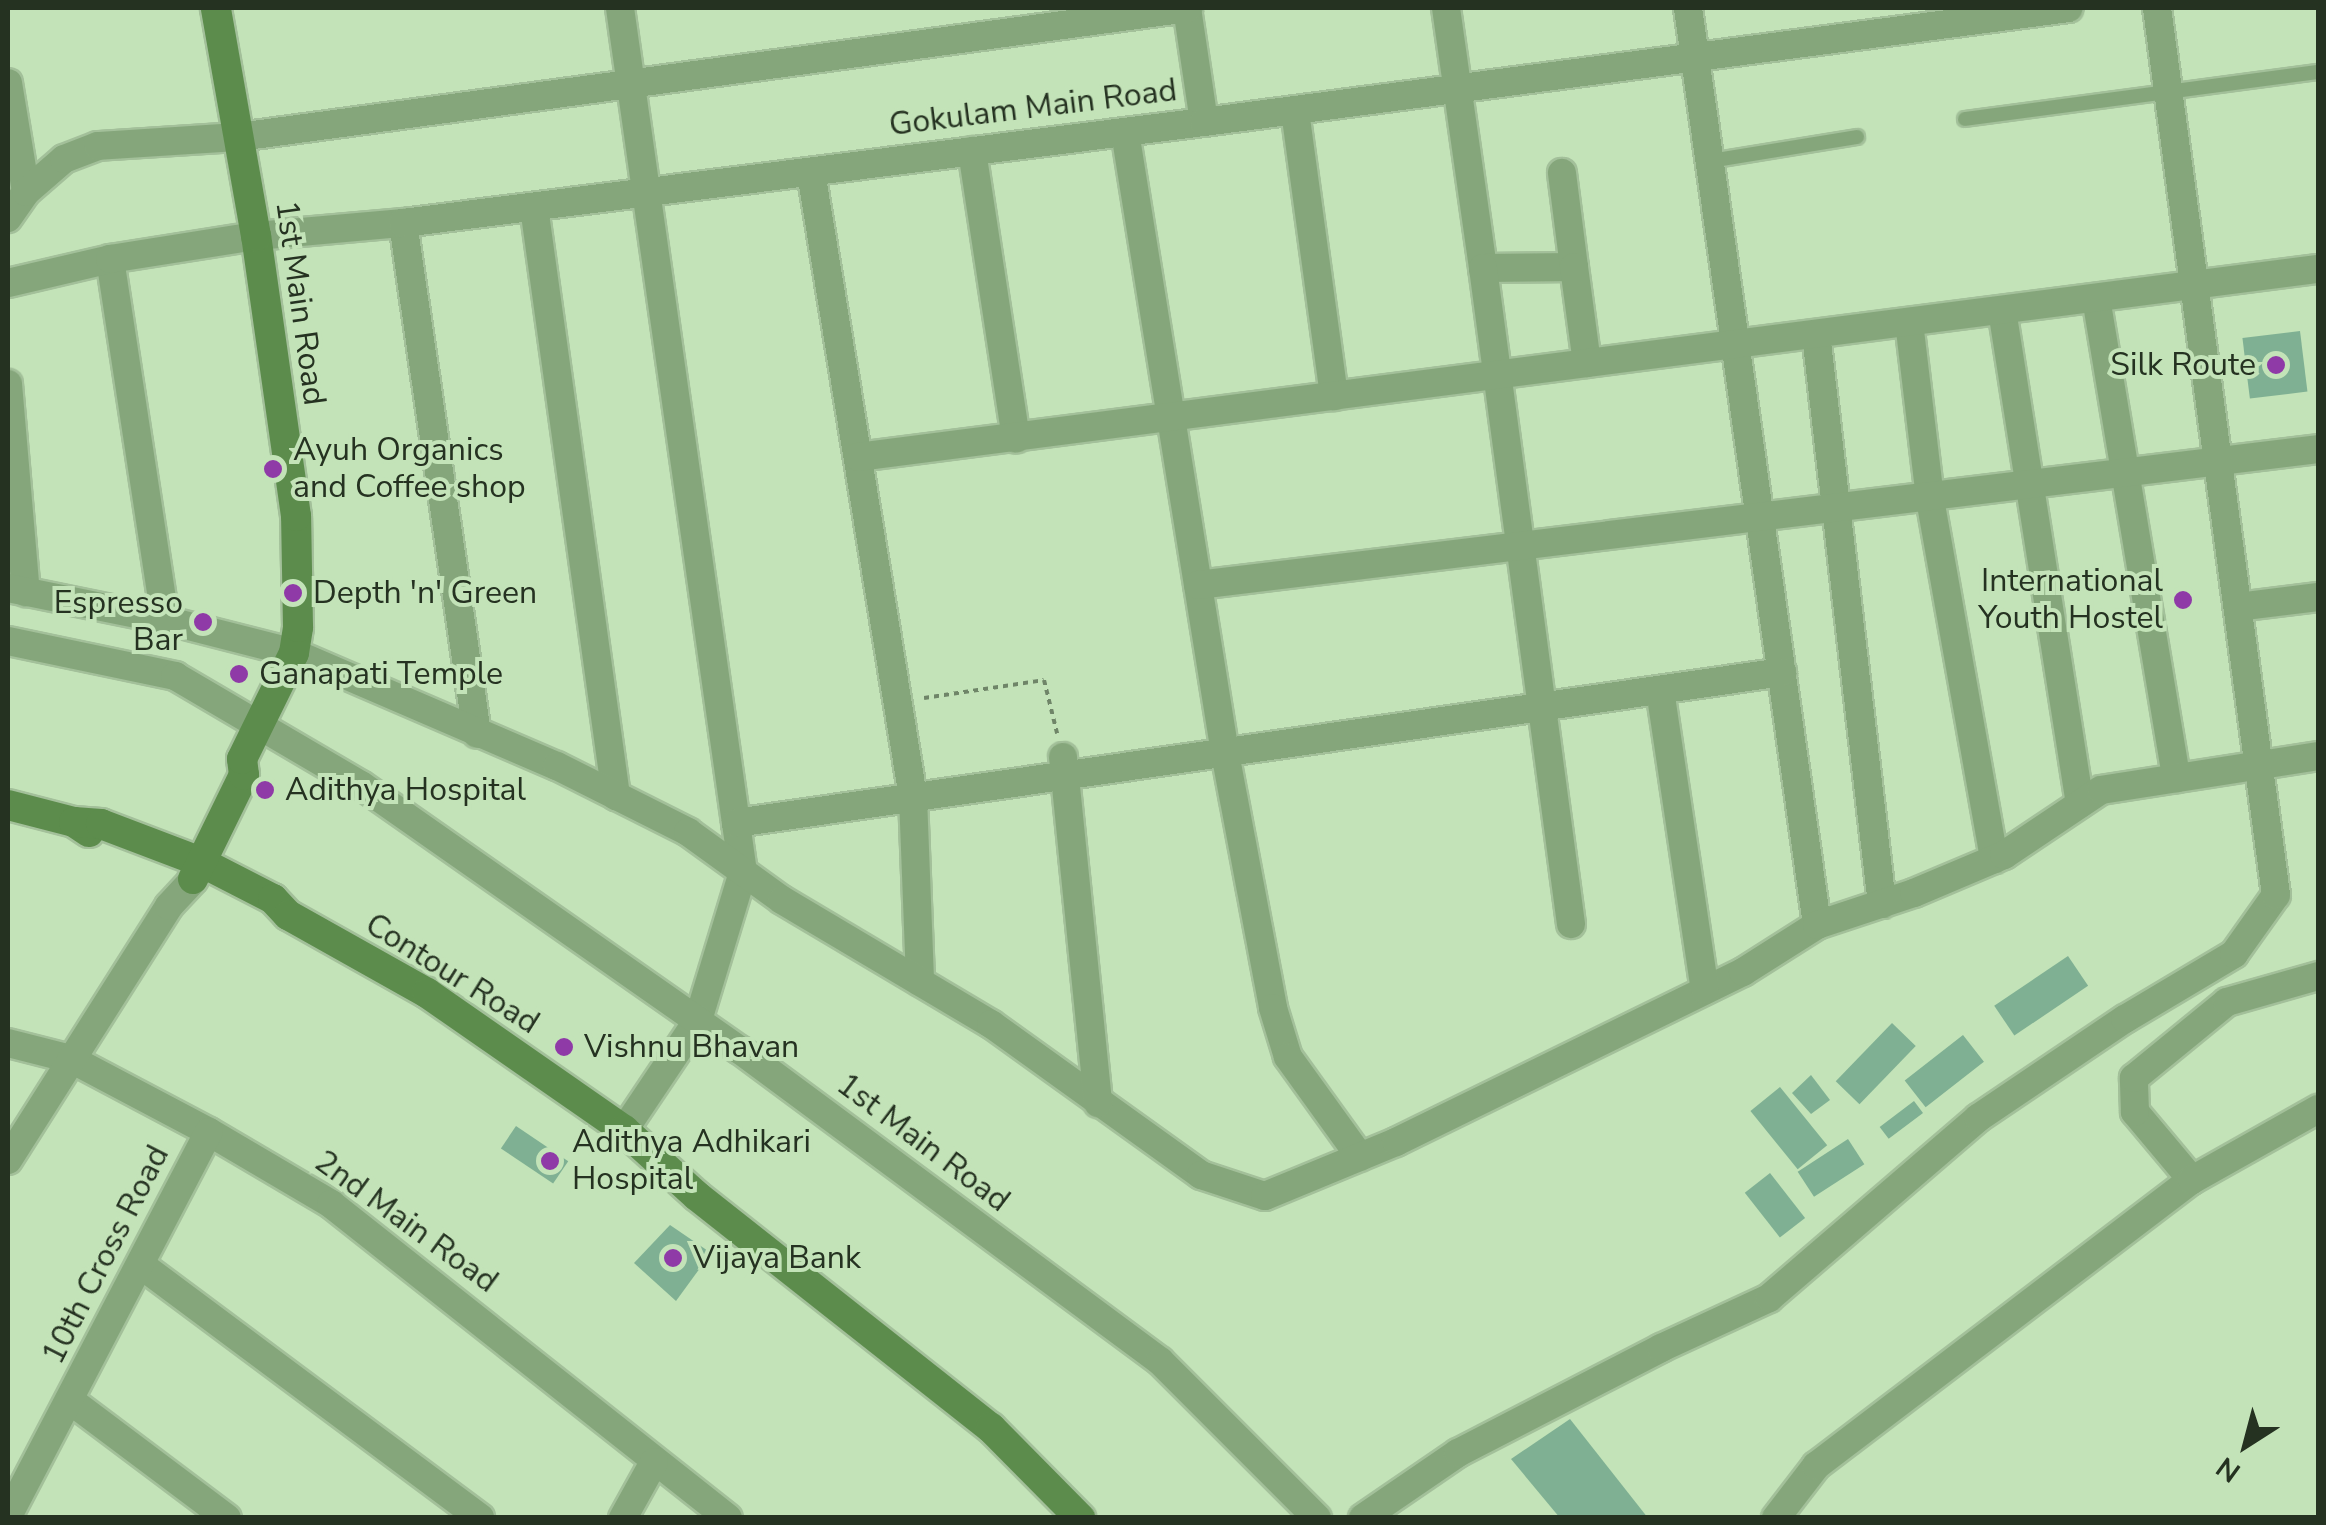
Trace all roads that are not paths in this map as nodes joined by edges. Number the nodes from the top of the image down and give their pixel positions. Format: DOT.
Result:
graph roads {
  1 [pos="216,8"];
  2 [pos="620,8"];
  3 [pos="1188,8"];
  4 [pos="1446,8"];
  5 [pos="1688,8"];
  6 [pos="2069,8"];
  7 [pos="2157,8"];
  8 [pos="1696,60"];
  9 [pos="2318,72"];
  10 [pos="8,83"];
  11 [pos="631,83"];
  12 [pos="1456,90"];
  13 [pos="2169,93"];
  14 [pos="1295,111"];
  15 [pos="1965,119"];
  16 [pos="1204,122"];
  17 [pos="1125,132"];
  18 [pos="239,137"];
  19 [pos="1857,137"];
  20 [pos="972,151"];
  21 [pos="1710,161"];
  22 [pos="810,172"];
  23 [pos="1562,173"];
  24 [pos="648,192"];
  25 [pos="534,207"];
  26 [pos="15,208"];
  27 [pos="404,223"];
  28 [pos="256,236"];
  29 [pos="110,259"];
  30 [pos="1574,266"];
  31 [pos="1484,268"];
  32 [pos="2318,269"];
  33 [pos="8,283"];
  34 [pos="2194,285"];
  35 [pos="2096,298"];
  36 [pos="2002,310"];
  37 [pos="1909,322"];
  38 [pos="1816,334"];
  39 [pos="1736,344"];
  40 [pos="1587,363"];
  41 [pos="1500,374"];
  42 [pos="8,384"];
  43 [pos="1334,396"];
  44 [pos="1170,417"];
  45 [pos="1016,439"];
  46 [pos="2318,449"];
  47 [pos="858,457"];
  48 [pos="2218,465"];
  49 [pos="2122,476"];
  50 [pos="2030,487"];
  51 [pos="1930,499"];
  52 [pos="1835,510"];
  53 [pos="1760,520"];
  54 [pos="1524,548"];
  55 [pos="1198,585"];
  56 [pos="17,590"];
  57 [pos="2318,597"];
  58 [pos="2238,607"];
  59 [pos="165,620"];
  60 [pos="8,640"];
  61 [pos="294,653"];
  62 [pos="1782,672"];
  63 [pos="1660,690"];
  64 [pos="1545,706"];
  65 [pos="261,723"];
  66 [pos="478,734"];
  67 [pos="1224,752"];
  68 [pos="2318,756"];
  69 [pos="2258,765"];
  70 [pos="1064,766"];
  71 [pos="2176,778"];
  72 [pos="616,796"];
  73 [pos="913,797"];
  74 [pos="2080,804"];
  75 [pos="8,805"];
  76 [pos="736,823"];
  77 [pos="1994,859"];
  78 [pos="188,867"];
  79 [pos="743,872"];
  80 [pos="1882,904"];
  81 [pos="1571,924"];
  82 [pos="1817,924"];
  83 [pos="2318,976"];
  84 [pos="920,982"];
  85 [pos="1705,990"];
  86 [pos="698,1020"];
  87 [pos="8,1044"];
  88 [pos="71,1059"];
  89 [pos="1098,1103"];
  90 [pos="2318,1109"];
  91 [pos="624,1130"];
  92 [pos="209,1132"];
  93 [pos="1360,1157"];
  94 [pos="8,1160"];
  95 [pos="2192,1180"];
  96 [pos="141,1265"];
  97 [pos="71,1400"];
  98 [pos="654,1462"];
  99 [pos="8,1516"];
  100 [pos="227,1518"];
  101 [pos="480,1518"];
  102 [pos="622,1518"];
  103 [pos="728,1518"];
  104 [pos="1080,1518"];
  105 [pos="1317,1518"];
  106 [pos="1362,1518"];
  107 [pos="1776,1518"];
  1 -- 18 [label="main road, 1st Main Road"];
  2 -- 11 [label="street"];
  3 -- 11 [label="street"];
  3 -- 16 [label="street"];
  4 -- 12 [label="street"];
  5 -- 8 [label="street"];
  6 -- 8 [label="street, Gokulam Main Road"];
  7 -- 13 [label="street"];
  8 -- 12 [label="street, Gokulam Main Road"];
  8 -- 21 [label="street"];
  9 -- 13 [label="lane"];
  10 -- 26 [label="street"];
  11 -- 18 [label="street"];
  11 -- 24 [label="street"];
  12 -- 14 [label="street, Gokulam Main Road"];
  12 -- 31 [label="street"];
  13 -- 15 [label="lane"];
  13 -- 34 [label="street"];
  14 -- 16 [label="street, Gokulam Main Road"];
  14 -- 43 [label="street"];
  16 -- 17 [label="street, Gokulam Main Road"];
  17 -- 20 [label="street, Gokulam Main Road"];
  17 -- 44 [label="street"];
  18 -- 26 [label="street"];
  18 -- 28 [label="main road, 1st Main Road"];
  19 -- 21 [label="lane"];
  20 -- 22 [label="street, Gokulam Main Road"];
  20 -- 45 [label="street"];
  21 -- 39 [label="street"];
  22 -- 24 [label="street, Gokulam Main Road"];
  22 -- 47 [label="street"];
  23 -- 30 [label="street"];
  24 -- 25 [label="street, Gokulam Main Road"];
  24 -- 76 [label="street"];
  25 -- 27 [label="street, Gokulam Main Road"];
  25 -- 72 [label="street"];
  27 -- 28 [label="street, Gokulam Main Road"];
  27 -- 66 [label="street"];
  28 -- 29 [label="street, Gokulam Main Road"];
  28 -- 61 [label="main road, 1st Main Road"];
  29 -- 33 [label="street, Gokulam Main Road"];
  29 -- 59 [label="street"];
  30 -- 31 [label="street"];
  30 -- 40 [label="street"];
  31 -- 41 [label="street"];
  32 -- 34 [label="street"];
  34 -- 35 [label="street"];
  34 -- 48 [label="street"];
  35 -- 36 [label="street"];
  35 -- 49 [label="street"];
  36 -- 37 [label="street"];
  36 -- 50 [label="street"];
  37 -- 38 [label="street"];
  37 -- 51 [label="street"];
  38 -- 39 [label="street"];
  38 -- 52 [label="street"];
  39 -- 40 [label="street"];
  39 -- 53 [label="street"];
  40 -- 41 [label="street"];
  41 -- 43 [label="street"];
  41 -- 54 [label="street"];
  42 -- 56 [label="street"];
  43 -- 44 [label="street"];
  44 -- 45 [label="street"];
  44 -- 55 [label="street"];
  45 -- 47 [label="street"];
  46 -- 48 [label="street"];
  47 -- 73 [label="street"];
  48 -- 49 [label="street"];
  48 -- 58 [label="street"];
  49 -- 50 [label="street"];
  49 -- 71 [label="street"];
  50 -- 51 [label="street"];
  50 -- 74 [label="street"];
  51 -- 52 [label="street"];
  51 -- 77 [label="street"];
  52 -- 53 [label="street"];
  52 -- 80 [label="street"];
  53 -- 54 [label="street"];
  53 -- 62 [label="street"];
  54 -- 55 [label="street"];
  54 -- 64 [label="street"];
  55 -- 67 [label="street"];
  56 -- 59 [label="street"];
  57 -- 58 [label="street"];
  58 -- 69 [label="street"];
  59 -- 61 [label="street"];
  60 -- 65 [label="street"];
  61 -- 65 [label="main road, 1st Main Road"];
  61 -- 66 [label="street"];
  62 -- 63 [label="street"];
  62 -- 82 [label="street"];
  63 -- 64 [label="street"];
  63 -- 85 [label="street"];
  64 -- 67 [label="street"];
  64 -- 81 [label="street"];
  65 -- 78 [label="main road, 1st Main Road"];
  65 -- 86 [label="street, 1st Main Road"];
  66 -- 72 [label="street"];
  67 -- 70 [label="street"];
  67 -- 93 [label="street"];
  68 -- 69 [label="street"];
  69 -- 71 [label="street"];
  69 -- 106 [label="street"];
  70 -- 73 [label="street"];
  70 -- 89 [label="street"];
  71 -- 74 [label="street"];
  72 -- 79 [label="street"];
  73 -- 76 [label="street"];
  73 -- 84 [label="street"];
  74 -- 77 [label="street"];
  75 -- 78 [label="main road, Contour Road"];
  76 -- 79 [label="street"];
  77 -- 80 [label="street"];
  78 -- 88 [label="street"];
  78 -- 91 [label="main road, Contour Road"];
  79 -- 84 [label="street"];
  79 -- 86 [label="street"];
  80 -- 82 [label="street"];
  82 -- 85 [label="street"];
  83 -- 95 [label="street"];
  84 -- 89 [label="street"];
  85 -- 93 [label="street"];
  86 -- 91 [label="street"];
  86 -- 105 [label="street, 1st Main Road"];
  87 -- 88 [label="street, 2nd Main Road"];
  88 -- 92 [label="street, 2nd Main Road"];
  88 -- 94 [label="street"];
  89 -- 93 [label="street"];
  90 -- 95 [label="street"];
  91 -- 104 [label="main road, Contour Road"];
  92 -- 96 [label="street, 10th Cross Road"];
  92 -- 98 [label="street, 2nd Main Road"];
  95 -- 107 [label="street"];
  96 -- 97 [label="street, 10th Cross Road"];
  96 -- 101 [label="street"];
  97 -- 99 [label="street, 10th Cross Road"];
  97 -- 100 [label="street"];
  98 -- 102 [label="street"];
  98 -- 103 [label="street, 2nd Main Road"];
}
